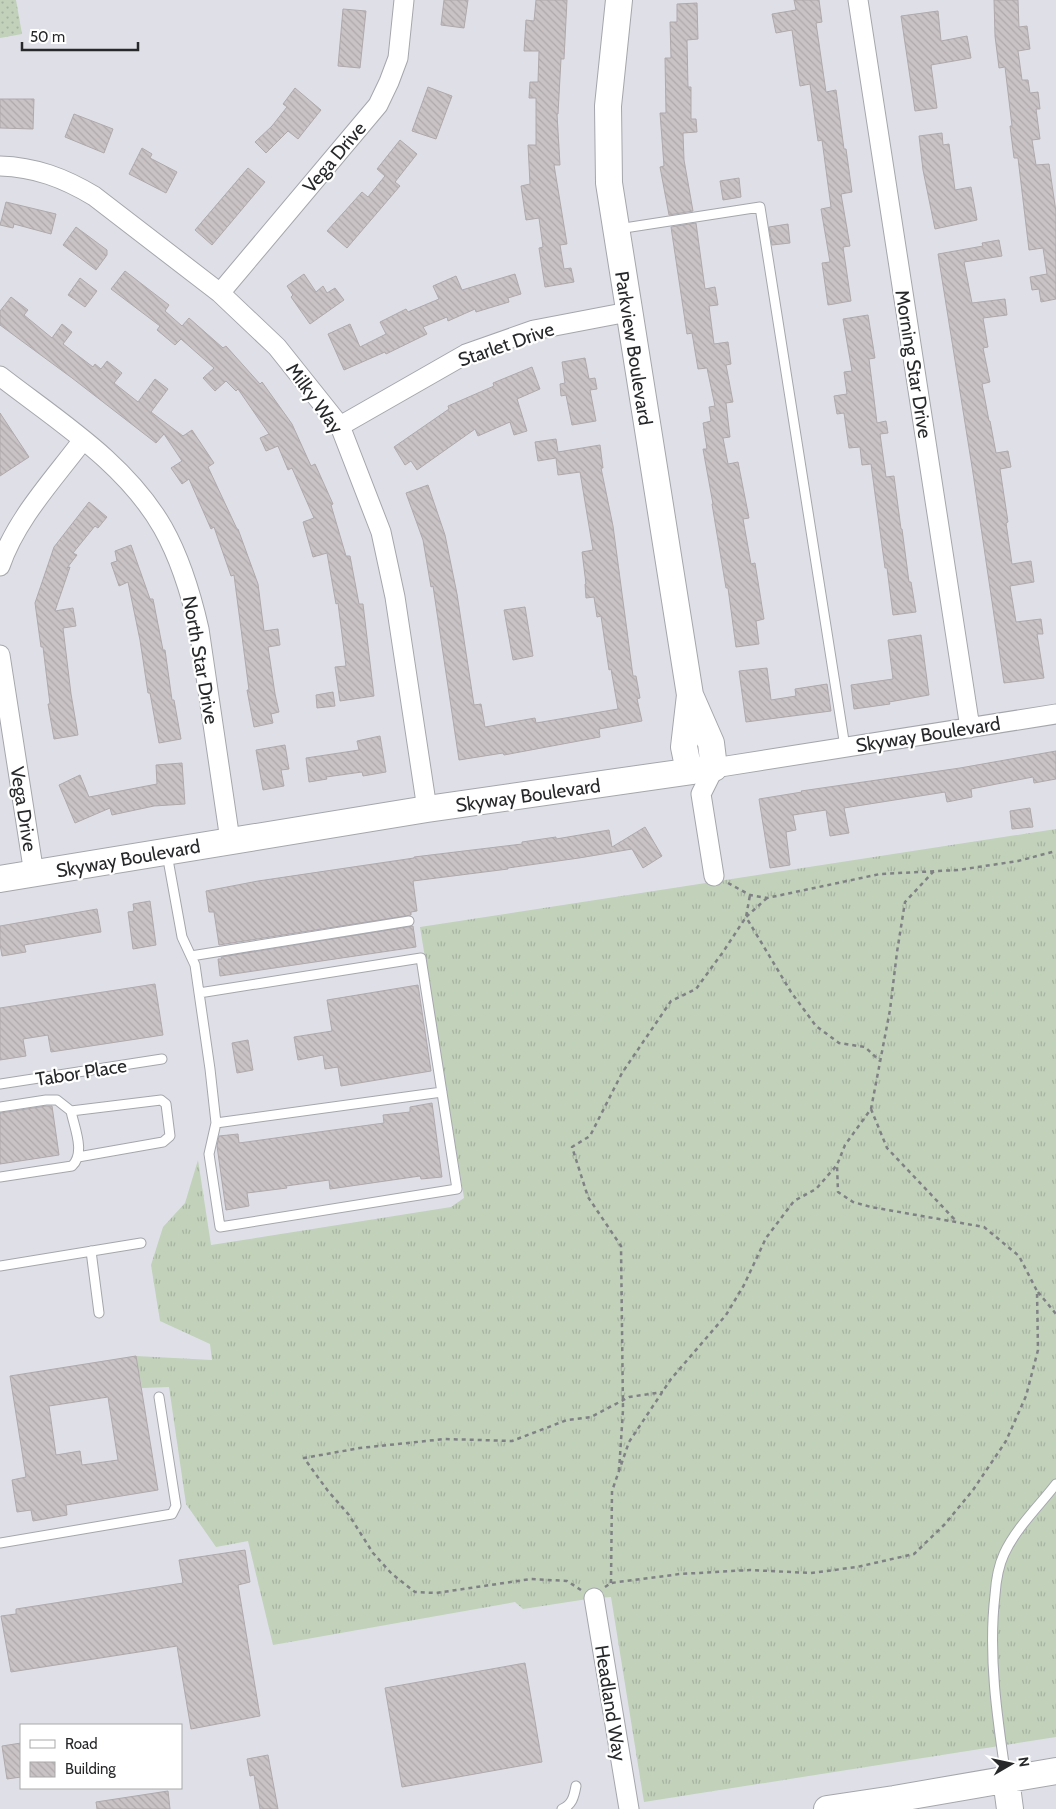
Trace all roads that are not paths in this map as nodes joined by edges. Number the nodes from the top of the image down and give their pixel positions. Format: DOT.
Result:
graph roads {
  1 [pos="404,0"];
  2 [pos="619,0"];
  3 [pos="858,0"];
  4 [pos="0,166"];
  5 [pos="616,230"];
  6 [pos="220,293"];
  7 [pos="628,312"];
  8 [pos="0,376"];
  9 [pos="340,426"];
  10 [pos="83,440"];
  11 [pos="0,566"];
  12 [pos="0,654"];
  13 [pos="690,695"];
  14 [pos="1056,714"];
  15 [pos="970,728"];
  16 [pos="845,747"];
  17 [pos="714,768"];
  18 [pos="689,771"];
  19 [pos="427,809"];
  20 [pos="230,840"];
  21 [pos="167,851"];
  22 [pos="34,874"];
  23 [pos="714,876"];
  24 [pos="0,879"];
  25 [pos="409,921"];
  26 [pos="191,956"];
  27 [pos="199,993"];
  28 [pos="162,1059"];
  29 [pos="0,1084"];
  30 [pos="442,1092"];
  31 [pos="0,1107"];
  32 [pos="71,1111"];
  33 [pos="216,1123"];
  34 [pos="78,1156"];
  35 [pos="0,1177"];
  36 [pos="141,1243"];
  37 [pos="91,1250"];
  38 [pos="0,1266"];
  39 [pos="99,1313"];
  40 [pos="159,1397"];
  41 [pos="1056,1484"];
  42 [pos="0,1542"];
  43 [pos="594,1598"];
  44 [pos="1056,1771"];
  45 [pos="1006,1779"];
  46 [pos="576,1786"];
  47 [pos="885,1805"];
  48 [pos="562,1809"];
  49 [pos="629,1809"];
  50 [pos="827,1809"];
  51 [pos="1010,1809"];
  1 -- 6 [label="street, Vega Drive"];
  2 -- 5 [label="street, Parkview Boulevard"];
  3 -- 15 [label="street, Morning Star Drive"];
  4 -- 6 [label="street, Milky Way"];
  5 -- 7 [label="street, Parkview Boulevard"];
  5 -- 16 [label="lane"];
  6 -- 9 [label="street, Milky Way"];
  7 -- 9 [label="street, Starlet Drive"];
  7 -- 13 [label="street, Parkview Boulevard"];
  8 -- 10 [label="street, North Star Drive"];
  9 -- 19 [label="street, Milky Way"];
  10 -- 11 [label="street"];
  10 -- 20 [label="street, North Star Drive"];
  12 -- 22 [label="street, Vega Drive"];
  13 -- 17 [label="street, Parkview Boulevard"];
  13 -- 18 [label="street, Parkview Boulevard"];
  14 -- 15 [label="street, Skyway Boulevard"];
  15 -- 16 [label="street, Skyway Boulevard"];
  16 -- 17 [label="street, Skyway Boulevard"];
  17 -- 18 [label="street, Skyway Boulevard"];
  17 -- 23 [label="street"];
  18 -- 19 [label="street, Skyway Boulevard"];
  19 -- 20 [label="street, Skyway Boulevard"];
  20 -- 21 [label="street, Skyway Boulevard"];
  21 -- 22 [label="street, Skyway Boulevard"];
  21 -- 26 [label="lane"];
  22 -- 24 [label="street, Skyway Boulevard"];
  25 -- 26 [label="lane"];
  26 -- 27 [label="lane"];
  27 -- 30 [label="lane"];
  27 -- 33 [label="lane"];
  28 -- 29 [label="lane, Tabor Place"];
  30 -- 33 [label="lane"];
  30 -- 33 [label="lane"];
  31 -- 32 [label="lane"];
  32 -- 34 [label="lane"];
  32 -- 34 [label="lane"];
  34 -- 35 [label="lane"];
  36 -- 37 [label="lane"];
  37 -- 38 [label="lane"];
  37 -- 39 [label="lane"];
  40 -- 42 [label="lane"];
  41 -- 45 [label="lane"];
  43 -- 49 [label="street, Headland Way"];
  44 -- 45 [label="street"];
  45 -- 47 [label="street"];
  45 -- 51 [label="street"];
  46 -- 48 [label="lane"];
  47 -- 50 [label="street"];
}
